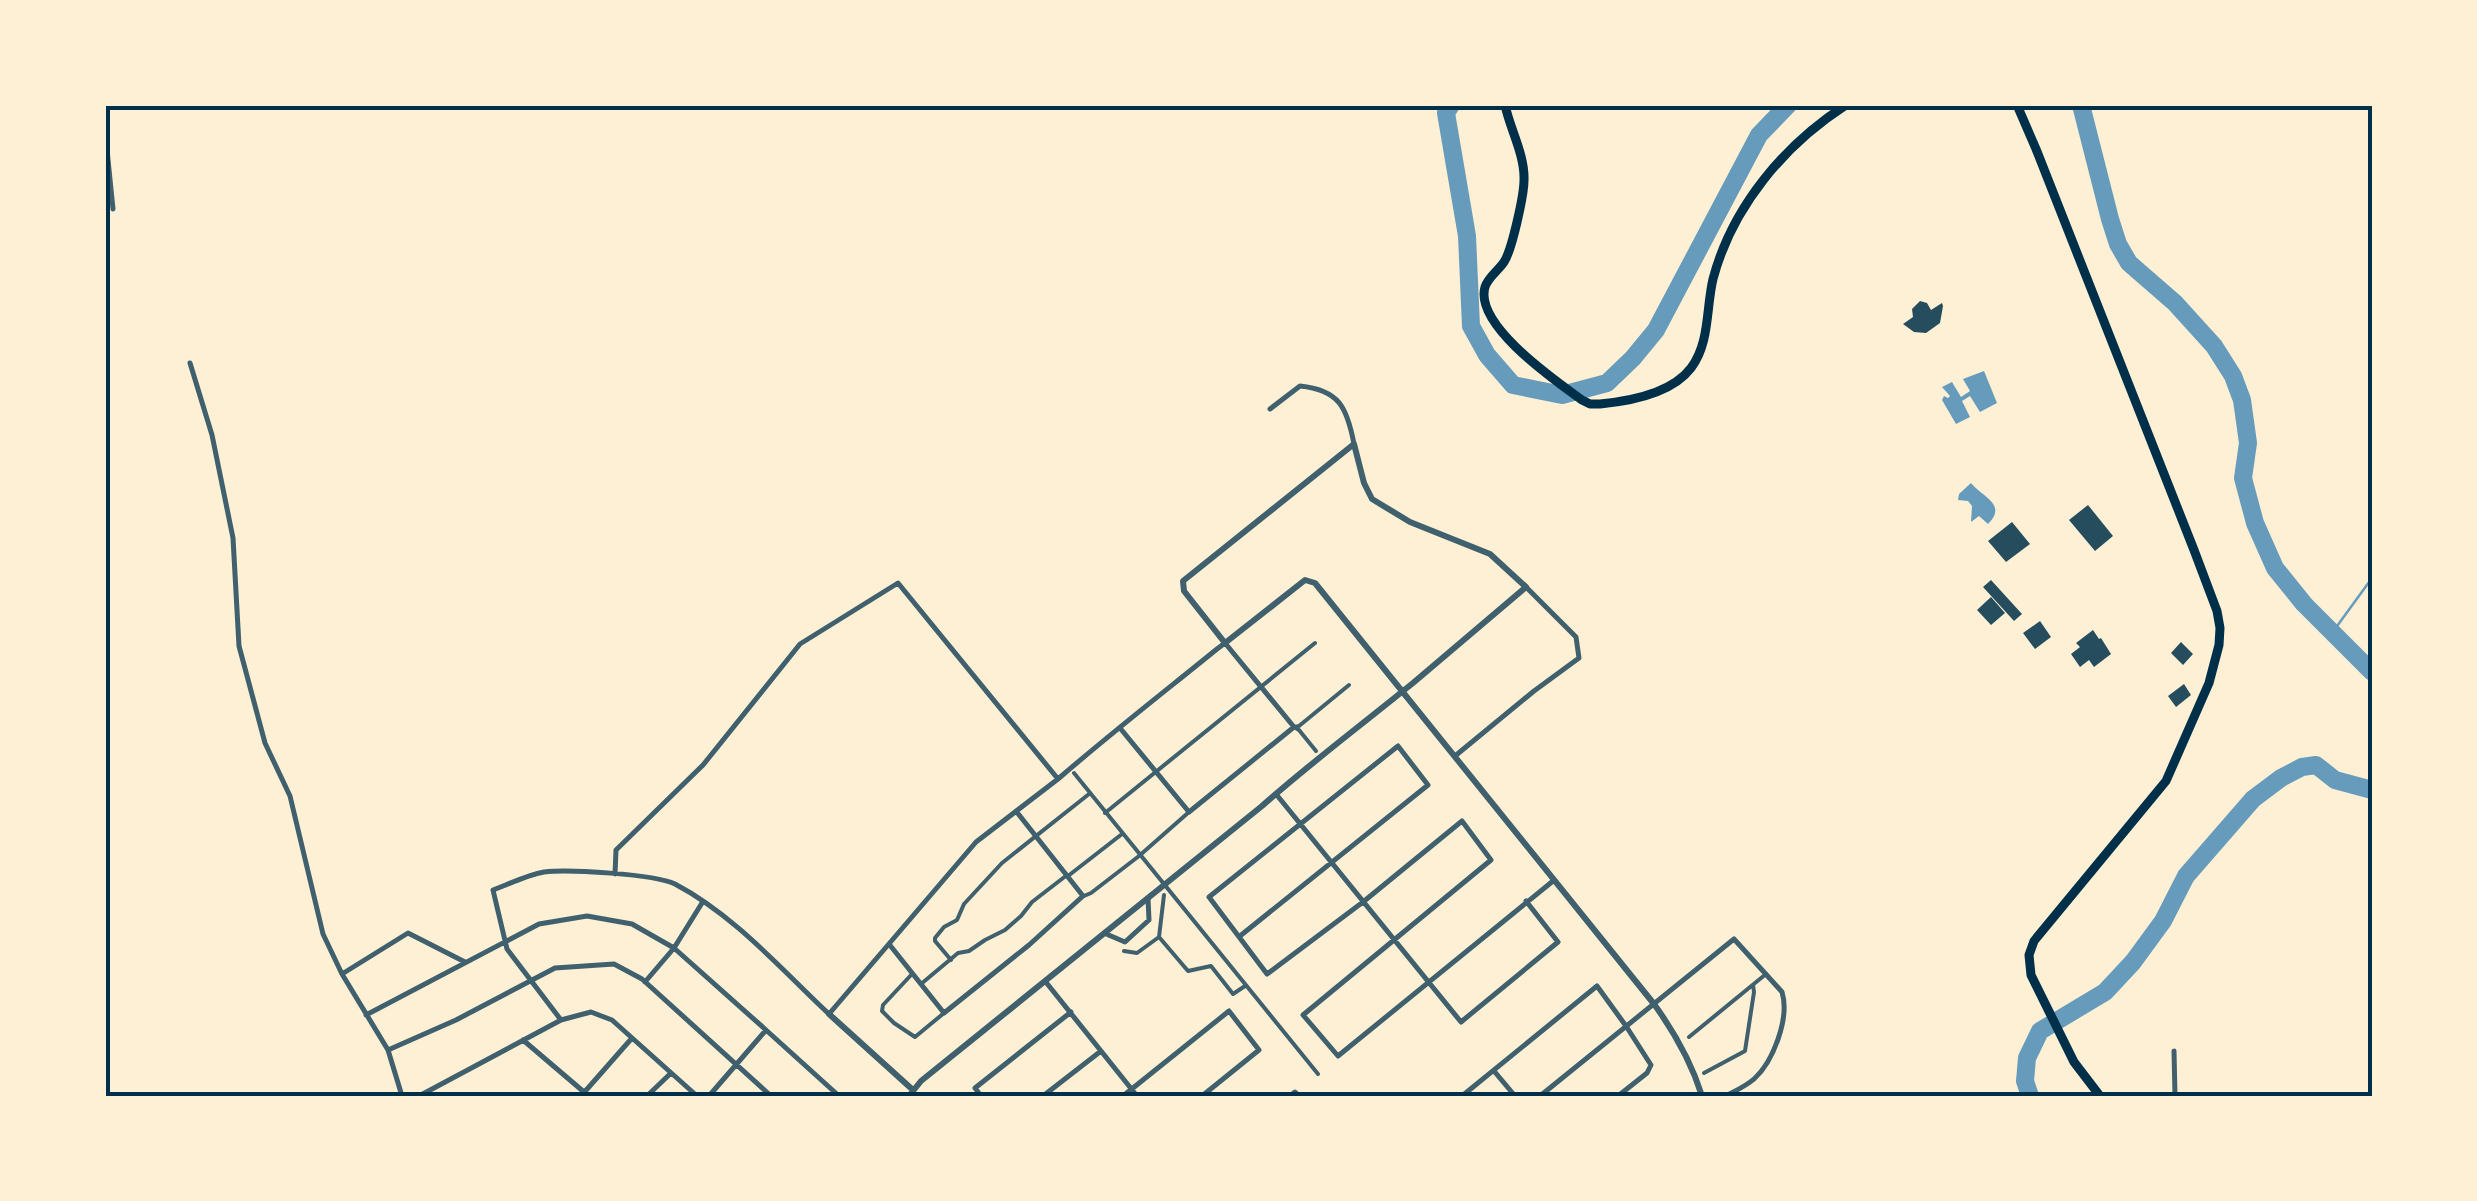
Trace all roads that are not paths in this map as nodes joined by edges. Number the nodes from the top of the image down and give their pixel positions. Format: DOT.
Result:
graph roads {
  1 [pos="1505,105"];
  2 [pos="1846,105"];
  3 [pos="2017,105"];
  4 [pos="105,130"];
  5 [pos="113,209"];
  6 [pos="190,362"];
  7 [pos="1270,409"];
  8 [pos="1354,444"];
  9 [pos="1526,588"];
  10 [pos="1315,642"];
  11 [pos="1225,643"];
  12 [pos="1349,685"];
  13 [pos="1261,686"];
  14 [pos="1403,690"];
  15 [pos="1294,727"];
  16 [pos="1120,728"];
  17 [pos="1316,751"];
  18 [pos="1455,756"];
  19 [pos="1156,771"];
  20 [pos="1074,774"];
  21 [pos="1058,779"];
  22 [pos="1090,793"];
  23 [pos="1276,794"];
  24 [pos="1016,810"];
  25 [pos="1105,812"];
  26 [pos="1189,812"];
  27 [pos="1300,824"];
  28 [pos="1122,834"];
  29 [pos="1036,836"];
  30 [pos="1140,856"];
  31 [pos="1332,864"];
  32 [pos="615,874"];
  33 [pos="1067,876"];
  34 [pos="1554,881"];
  35 [pos="1166,893"];
  36 [pos="1084,896"];
  37 [pos="1148,896"];
  38 [pos="1526,901"];
  39 [pos="1363,902"];
  40 [pos="702,903"];
  41 [pos="1104,932"];
  42 [pos="1240,936"];
  43 [pos="1159,937"];
  44 [pos="1394,940"];
  45 [pos="505,942"];
  46 [pos="889,944"];
  47 [pos="674,948"];
  48 [pos="1124,951"];
  49 [pos="950,960"];
  50 [pos="466,962"];
  51 [pos="342,974"];
  52 [pos="912,974"];
  53 [pos="1766,974"];
  54 [pos="530,980"];
  55 [pos="1044,981"];
  56 [pos="1428,981"];
  57 [pos="645,982"];
  58 [pos="921,984"];
  59 [pos="1753,985"];
  60 [pos="1245,986"];
  61 [pos="1654,1004"];
  62 [pos="1071,1012"];
  63 [pos="944,1013"];
  64 [pos="366,1014"];
  65 [pos="829,1014"];
  66 [pos="562,1020"];
  67 [pos="1626,1026"];
  68 [pos="766,1030"];
  69 [pos="1689,1037"];
  70 [pos="632,1038"];
  71 [pos="523,1040"];
  72 [pos="388,1050"];
  73 [pos="1101,1051"];
  74 [pos="2174,1051"];
  75 [pos="736,1064"];
  76 [pos="1494,1070"];
  77 [pos="671,1073"];
  78 [pos="1704,1073"];
  79 [pos="1318,1074"];
  80 [pos="911,1093"];
  81 [pos="1134,1093"];
  82 [pos="582,1094"];
  83 [pos="402,1096"];
  84 [pos="420,1096"];
  85 [pos="647,1096"];
  86 [pos="697,1096"];
  87 [pos="708,1096"];
  88 [pos="772,1096"];
  89 [pos="839,1096"];
  90 [pos="981,1096"];
  91 [pos="1043,1096"];
  92 [pos="1124,1096"];
  93 [pos="1202,1096"];
  94 [pos="1290,1096"];
  95 [pos="1298,1096"];
  96 [pos="1462,1096"];
  97 [pos="1514,1096"];
  98 [pos="1540,1096"];
  99 [pos="1618,1096"];
  100 [pos="1702,1096"];
  101 [pos="1726,1096"];
  102 [pos="2100,1096"];
  103 [pos="2174,1096"];
  1 -- 2 [label="highway"];
  3 -- 102 [label="highway"];
  4 -- 5 [label="street"];
  6 -- 51 [label="street"];
  7 -- 8 [label="street"];
  8 -- 9 [label="street"];
  8 -- 11 [label="street"];
  9 -- 14 [label="street"];
  9 -- 18 [label="street"];
  10 -- 13 [label="street"];
  11 -- 13 [label="street"];
  11 -- 14 [label="street"];
  11 -- 16 [label="street"];
  12 -- 15 [label="street"];
  13 -- 15 [label="street"];
  13 -- 19 [label="street"];
  14 -- 18 [label="street"];
  14 -- 23 [label="street"];
  15 -- 17 [label="street"];
  15 -- 26 [label="street"];
  16 -- 19 [label="street"];
  16 -- 21 [label="street"];
  18 -- 34 [label="street"];
  19 -- 25 [label="street"];
  19 -- 26 [label="street"];
  20 -- 22 [label="street"];
  21 -- 24 [label="street"];
  21 -- 32 [label="street"];
  22 -- 25 [label="street"];
  22 -- 29 [label="street"];
  23 -- 27 [label="street"];
  23 -- 37 [label="street"];
  24 -- 29 [label="street"];
  24 -- 46 [label="street"];
  25 -- 28 [label="street"];
  26 -- 30 [label="street"];
  27 -- 31 [label="street"];
  27 -- 31 [label="street"];
  27 -- 42 [label="street"];
  28 -- 30 [label="street"];
  28 -- 33 [label="street"];
  29 -- 33 [label="street"];
  29 -- 49 [label="street"];
  30 -- 35 [label="street"];
  30 -- 36 [label="street"];
  31 -- 39 [label="street"];
  31 -- 42 [label="street"];
  32 -- 40 [label="street"];
  32 -- 45 [label="street"];
  33 -- 36 [label="street"];
  33 -- 49 [label="street"];
  34 -- 38 [label="street"];
  34 -- 61 [label="street"];
  35 -- 43 [label="street"];
  35 -- 60 [label="street"];
  36 -- 63 [label="street"];
  37 -- 41 [label="street"];
  37 -- 41 [label="street"];
  38 -- 56 [label="street"];
  38 -- 56 [label="street"];
  39 -- 42 [label="street"];
  39 -- 44 [label="street"];
  39 -- 44 [label="street"];
  40 -- 47 [label="street"];
  40 -- 65 [label="street"];
  41 -- 55 [label="street"];
  43 -- 48 [label="street"];
  43 -- 60 [label="street"];
  44 -- 56 [label="street"];
  44 -- 56 [label="street"];
  45 -- 47 [label="street"];
  45 -- 50 [label="street"];
  45 -- 54 [label="street"];
  46 -- 52 [label="street"];
  46 -- 65 [label="street"];
  47 -- 57 [label="street"];
  47 -- 68 [label="street"];
  49 -- 58 [label="street"];
  50 -- 51 [label="street"];
  50 -- 64 [label="street"];
  51 -- 64 [label="street"];
  52 -- 58 [label="street"];
  52 -- 63 [label="street"];
  53 -- 59 [label="street"];
  53 -- 61 [label="street"];
  53 -- 101 [label="street"];
  54 -- 57 [label="street"];
  54 -- 66 [label="street"];
  54 -- 72 [label="street"];
  55 -- 62 [label="street"];
  55 -- 80 [label="street"];
  57 -- 75 [label="street"];
  58 -- 63 [label="street"];
  59 -- 69 [label="street"];
  59 -- 78 [label="street"];
  60 -- 79 [label="street"];
  61 -- 67 [label="street"];
  61 -- 100 [label="street"];
  62 -- 73 [label="street"];
  62 -- 90 [label="street"];
  64 -- 72 [label="street"];
  65 -- 80 [label="street"];
  66 -- 70 [label="street"];
  66 -- 71 [label="street"];
  67 -- 76 [label="street"];
  67 -- 98 [label="street"];
  67 -- 99 [label="street"];
  68 -- 75 [label="street"];
  68 -- 89 [label="street"];
  70 -- 77 [label="street"];
  70 -- 82 [label="street"];
  71 -- 82 [label="street"];
  71 -- 84 [label="street"];
  72 -- 83 [label="street"];
  73 -- 81 [label="street"];
  73 -- 91 [label="street"];
  74 -- 103 [label="street"];
  75 -- 87 [label="street"];
  75 -- 88 [label="street"];
  76 -- 96 [label="street"];
  76 -- 97 [label="street"];
  77 -- 85 [label="street"];
  77 -- 86 [label="street"];
  81 -- 92 [label="street"];
  81 -- 93 [label="street"];
  94 -- 95 [label="street"];
}
